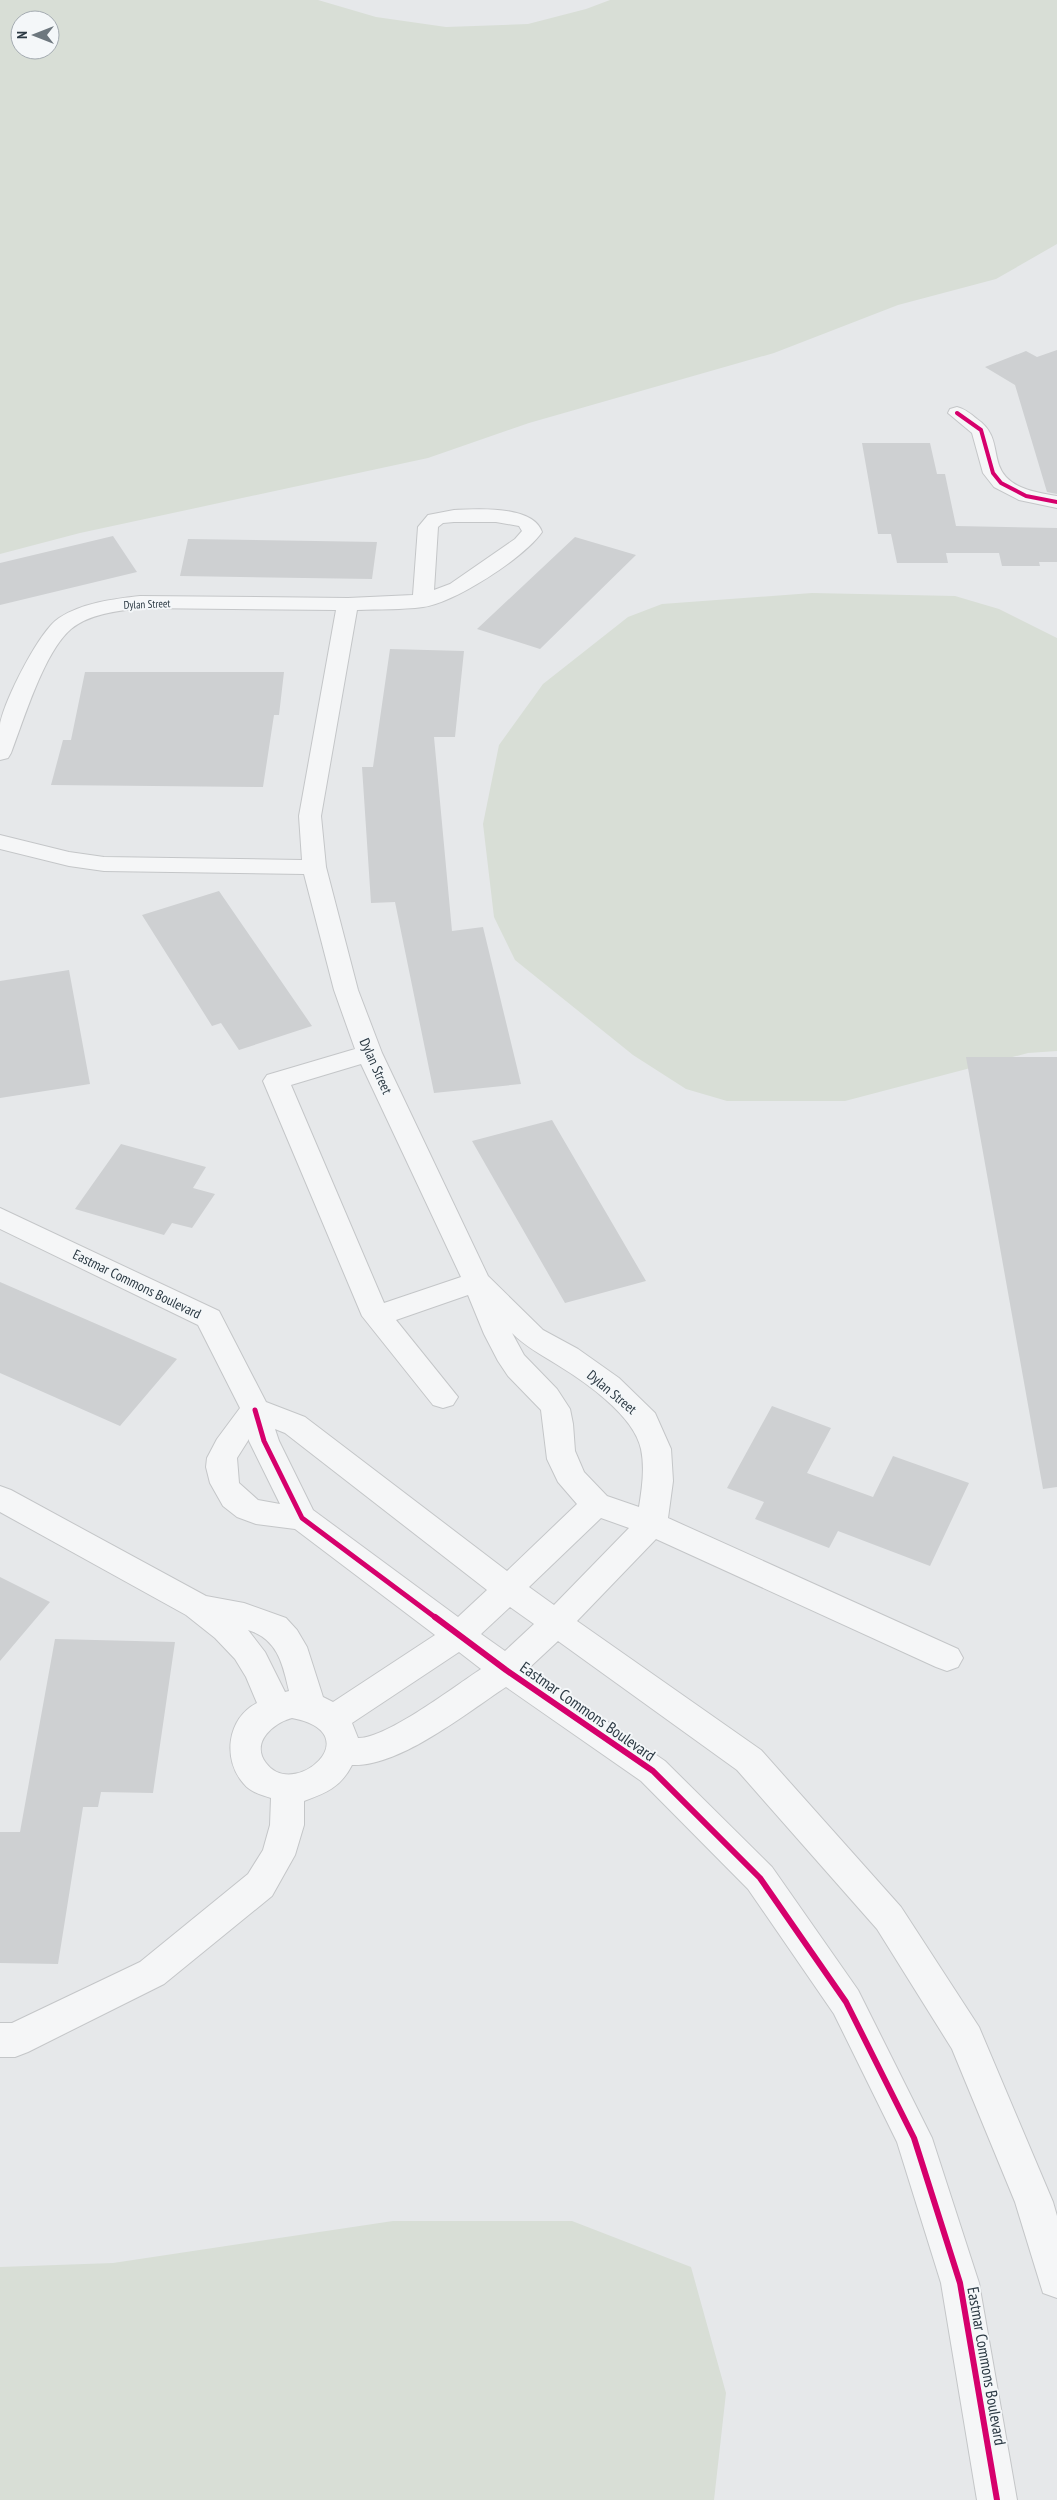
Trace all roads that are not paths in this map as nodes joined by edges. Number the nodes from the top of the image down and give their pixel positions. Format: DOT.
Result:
graph roads {
  1 [pos="957,413"];
  2 [pos="1057,502"];
  3 [pos="423,602"];
  4 [pos="348,604"];
  5 [pos="0,753"];
  6 [pos="0,842"];
  7 [pos="314,867"];
  8 [pos="369,1053"];
  9 [pos="0,1218"];
  10 [pos="477,1282"];
  11 [pos="376,1316"];
  12 [pos="444,1397"];
  13 [pos="255,1410"];
  14 [pos="0,1498"];
  15 [pos="596,1504"];
  16 [pos="302,1518"];
  17 [pos="652,1524"];
  18 [pos="508,1589"];
  19 [pos="197,1606"];
  20 [pos="555,1624"];
  21 [pos="460,1635"];
  22 [pos="947,1658"];
  23 [pos="506,1670"];
  24 [pos="275,1708"];
  25 [pos="321,1712"];
  26 [pos="342,1751"];
  27 [pos="288,1788"];
  28 [pos="0,2040"];
  29 [pos="1057,2279"];
  30 [pos="997,2500"];
  1 -- 2 [label="street"];
  3 -- 3 [label="street, Dylan Street"];
  3 -- 4 [label="street, Dylan Street"];
  4 -- 5 [label="street, Dylan Street"];
  4 -- 7 [label="street, Dylan Street"];
  6 -- 7 [label="street"];
  7 -- 8 [label="street, Dylan Street"];
  8 -- 10 [label="street, Dylan Street"];
  8 -- 11 [label="street"];
  9 -- 13 [label="street, Eastmar Commons Boulevard"];
  10 -- 11 [label="street"];
  10 -- 15 [label="street, Dylan Street"];
  10 -- 17 [label="street, Dylan Street"];
  11 -- 12 [label="street"];
  13 -- 16 [label="street, Eastmar Commons Boulevard"];
  13 -- 16 [label="street"];
  13 -- 18 [label="street"];
  14 -- 19 [label="street"];
  15 -- 17 [label="street"];
  15 -- 18 [label="street"];
  16 -- 21 [label="street, Eastmar Commons Boulevard"];
  17 -- 20 [label="street"];
  17 -- 22 [label="street"];
  18 -- 20 [label="street"];
  18 -- 21 [label="street"];
  19 -- 24 [label="street"];
  19 -- 25 [label="street"];
  20 -- 23 [label="street"];
  20 -- 29 [label="street"];
  21 -- 23 [label="street, Eastmar Commons Boulevard"];
  21 -- 25 [label="street"];
  23 -- 26 [label="street"];
  23 -- 30 [label="street, Eastmar Commons Boulevard"];
  24 -- 25 [label="street"];
  24 -- 27 [label="street"];
  25 -- 26 [label="street"];
  26 -- 27 [label="street"];
  27 -- 28 [label="street"];
}
